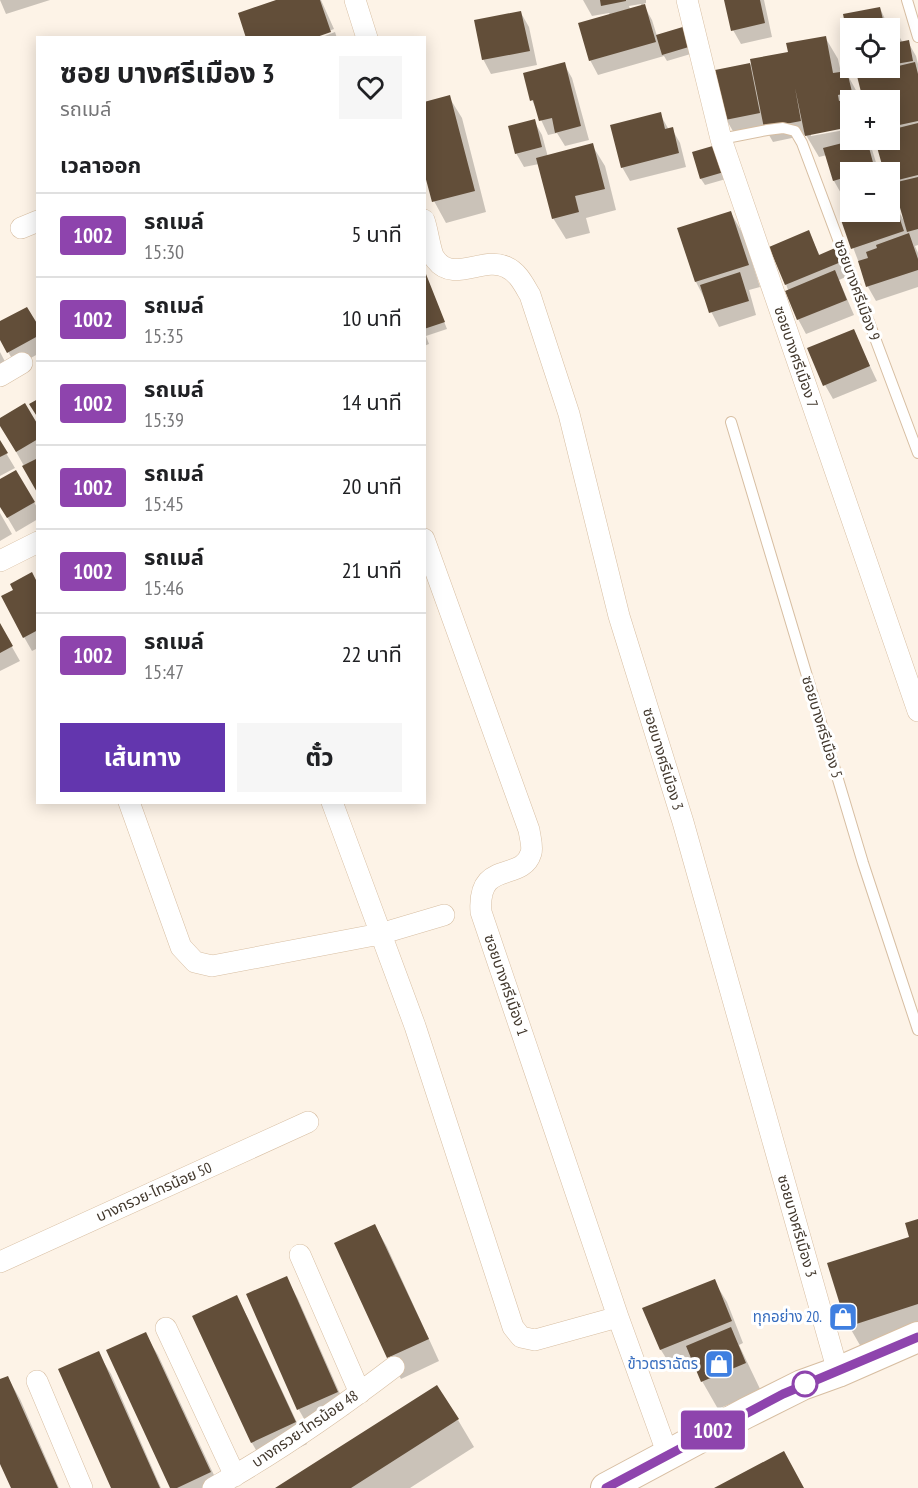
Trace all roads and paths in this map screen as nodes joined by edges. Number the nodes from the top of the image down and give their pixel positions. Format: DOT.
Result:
graph roads {
  1 [pos="355,0"];
  2 [pos="687,0"];
  3 [pos="907,0"];
  4 [pos="366,36"];
  5 [pos="918,38"];
  6 [pos="721,139"];
  7 [pos="426,228"];
  8 [pos="22,363"];
  9 [pos="0,376"];
  10 [pos="731,422"];
  11 [pos="918,453"];
  12 [pos="36,543"];
  13 [pos="426,545"];
  14 [pos="0,561"];
  15 [pos="918,711"];
  16 [pos="130,804"];
  17 [pos="333,804"];
  18 [pos="444,915"];
  19 [pos="380,934"];
  20 [pos="918,1030"];
  21 [pos="308,1122"];
  22 [pos="300,1255"];
  23 [pos="0,1262"];
  24 [pos="618,1317"];
  25 [pos="166,1328"];
  26 [pos="918,1337"];
  27 [pos="394,1367"];
  28 [pos="838,1372"];
  29 [pos="37,1380"];
  30 [pos="360,1393"];
  31 [pos="668,1455"];
  32 [pos="235,1476"];
  33 [pos="82,1488"];
  34 [pos="213,1488"];
  35 [pos="606,1488"];
  1 -- 4 [label="street"];
  2 -- 6 [label="street, ซอยบางศรีเมือง 7"];
  3 -- 5 [label="lane"];
  6 -- 11 [label="lane, ซอยบางศรีเมือง 9"];
  6 -- 15 [label="street, ซอยบางศรีเมือง 7"];
  7 -- 28 [label="street, ซอยบางศรีเมือง 3"];
  8 -- 9 [label="street"];
  10 -- 20 [label="lane, ซอยบางศรีเมือง 5"];
  12 -- 14 [label="street"];
  13 -- 24 [label="street, ซอยบางศรีเมือง 1"];
  16 -- 19 [label="street"];
  17 -- 19 [label="street"];
  18 -- 19 [label="street"];
  19 -- 24 [label="street"];
  21 -- 23 [label="street, บางกรวย-ไทรน้อย 50"];
  22 -- 30 [label="street"];
  24 -- 31 [label="street, ซอยบางศรีเมือง 1"];
  25 -- 32 [label="street"];
  26 -- 28 [label="street"];
  27 -- 30 [label="street, บางกรวย-ไทรน้อย 48"];
  28 -- 31 [label="street"];
  29 -- 33 [label="street"];
  30 -- 32 [label="street, บางกรวย-ไทรน้อย 48"];
  31 -- 35 [label="street"];
  32 -- 34 [label="street, บางกรวย-ไทรน้อย 48"];
}
